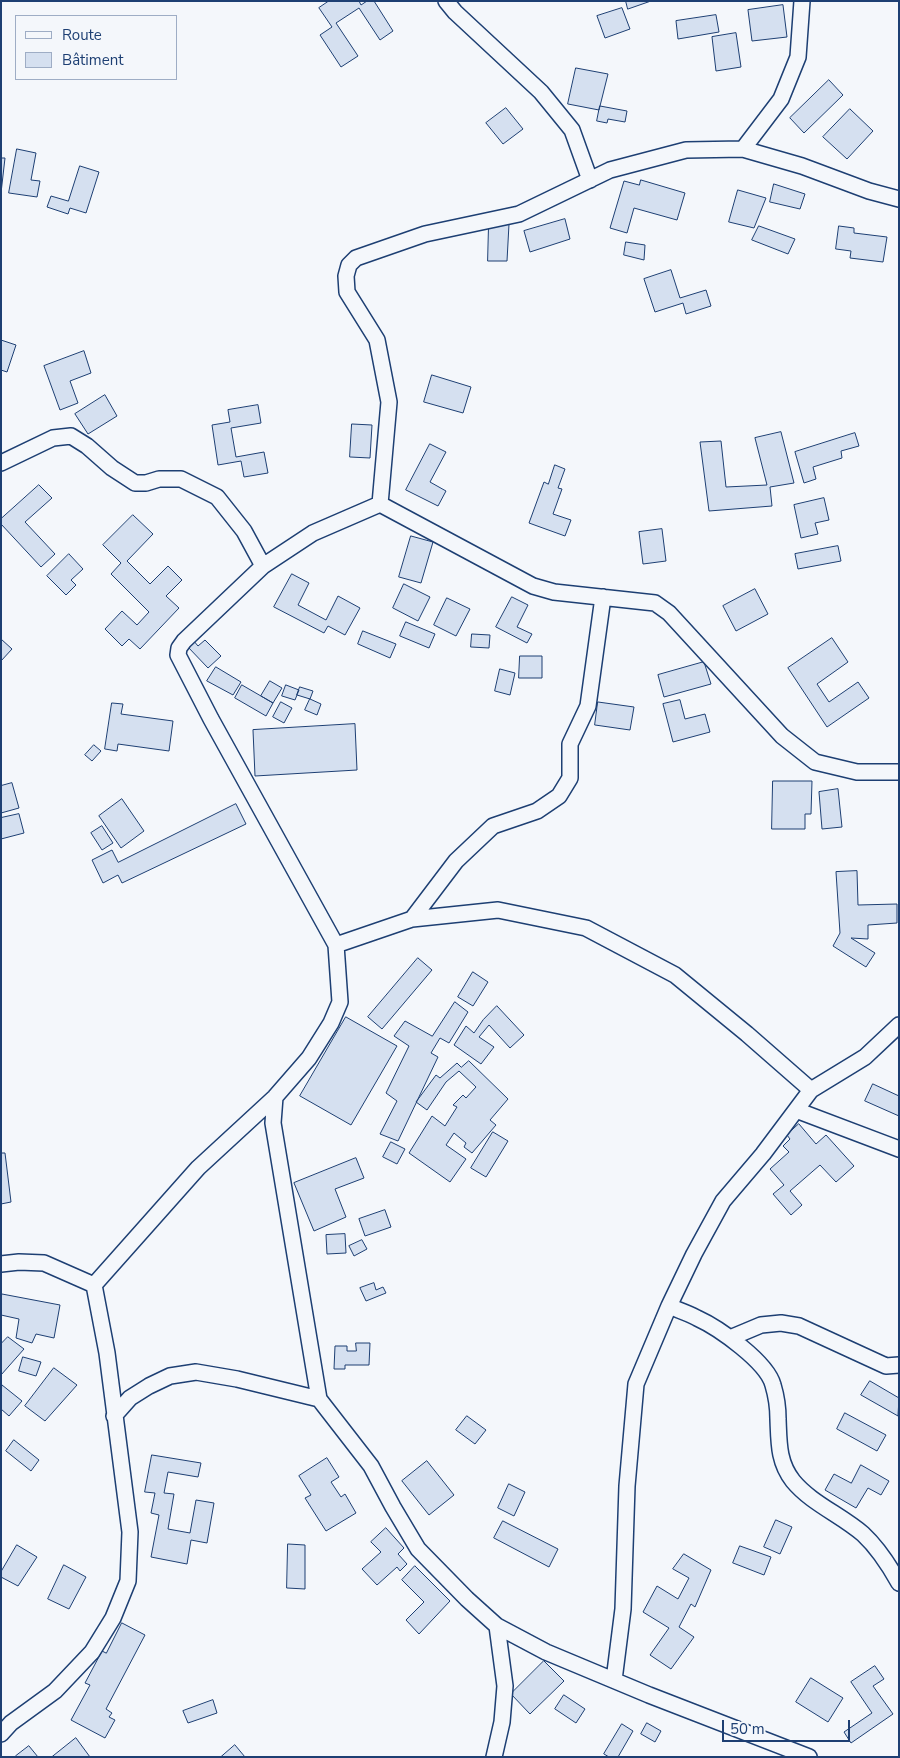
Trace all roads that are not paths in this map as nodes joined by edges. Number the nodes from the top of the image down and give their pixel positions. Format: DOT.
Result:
graph roads {
  1 [pos="446,1"];
  2 [pos="802,1"];
  3 [pos="743,149"];
  4 [pos="590,180"];
  5 [pos="899,199"];
  6 [pos="1,463"];
  7 [pos="380,504"];
  8 [pos="263,566"];
  9 [pos="603,597"];
  10 [pos="899,772"];
  11 [pos="412,919"];
  12 [pos="336,944"];
  13 [pos="899,1025"];
  14 [pos="810,1090"];
  15 [pos="275,1097"];
  16 [pos="796,1110"];
  17 [pos="899,1149"];
  18 [pos="1,1264"];
  19 [pos="94,1285"];
  20 [pos="669,1306"];
  21 [pos="730,1338"];
  22 [pos="899,1365"];
  23 [pos="320,1399"];
  24 [pos="114,1416"];
  25 [pos="899,1583"];
  26 [pos="497,1626"];
  27 [pos="614,1680"];
  28 [pos="1,1734"];
  29 [pos="494,1757"];
  30 [pos="809,1757"];
  1 -- 4 [label="street"];
  2 -- 3 [label="street"];
  3 -- 4 [label="street"];
  3 -- 5 [label="street"];
  4 -- 7 [label="street"];
  6 -- 8 [label="street"];
  7 -- 8 [label="street"];
  7 -- 9 [label="street"];
  8 -- 12 [label="street"];
  9 -- 10 [label="street"];
  9 -- 11 [label="street"];
  11 -- 12 [label="street"];
  11 -- 14 [label="street"];
  12 -- 15 [label="street"];
  13 -- 14 [label="street"];
  14 -- 16 [label="street"];
  15 -- 19 [label="street"];
  15 -- 23 [label="street"];
  16 -- 17 [label="street"];
  16 -- 20 [label="street"];
  18 -- 19 [label="street"];
  19 -- 24 [label="street"];
  20 -- 21 [label="street"];
  20 -- 27 [label="street"];
  21 -- 22 [label="street"];
  21 -- 25 [label="street"];
  23 -- 24 [label="street"];
  23 -- 26 [label="street"];
  24 -- 28 [label="street"];
  26 -- 27 [label="street"];
  26 -- 29 [label="street"];
  27 -- 30 [label="street"];
}
